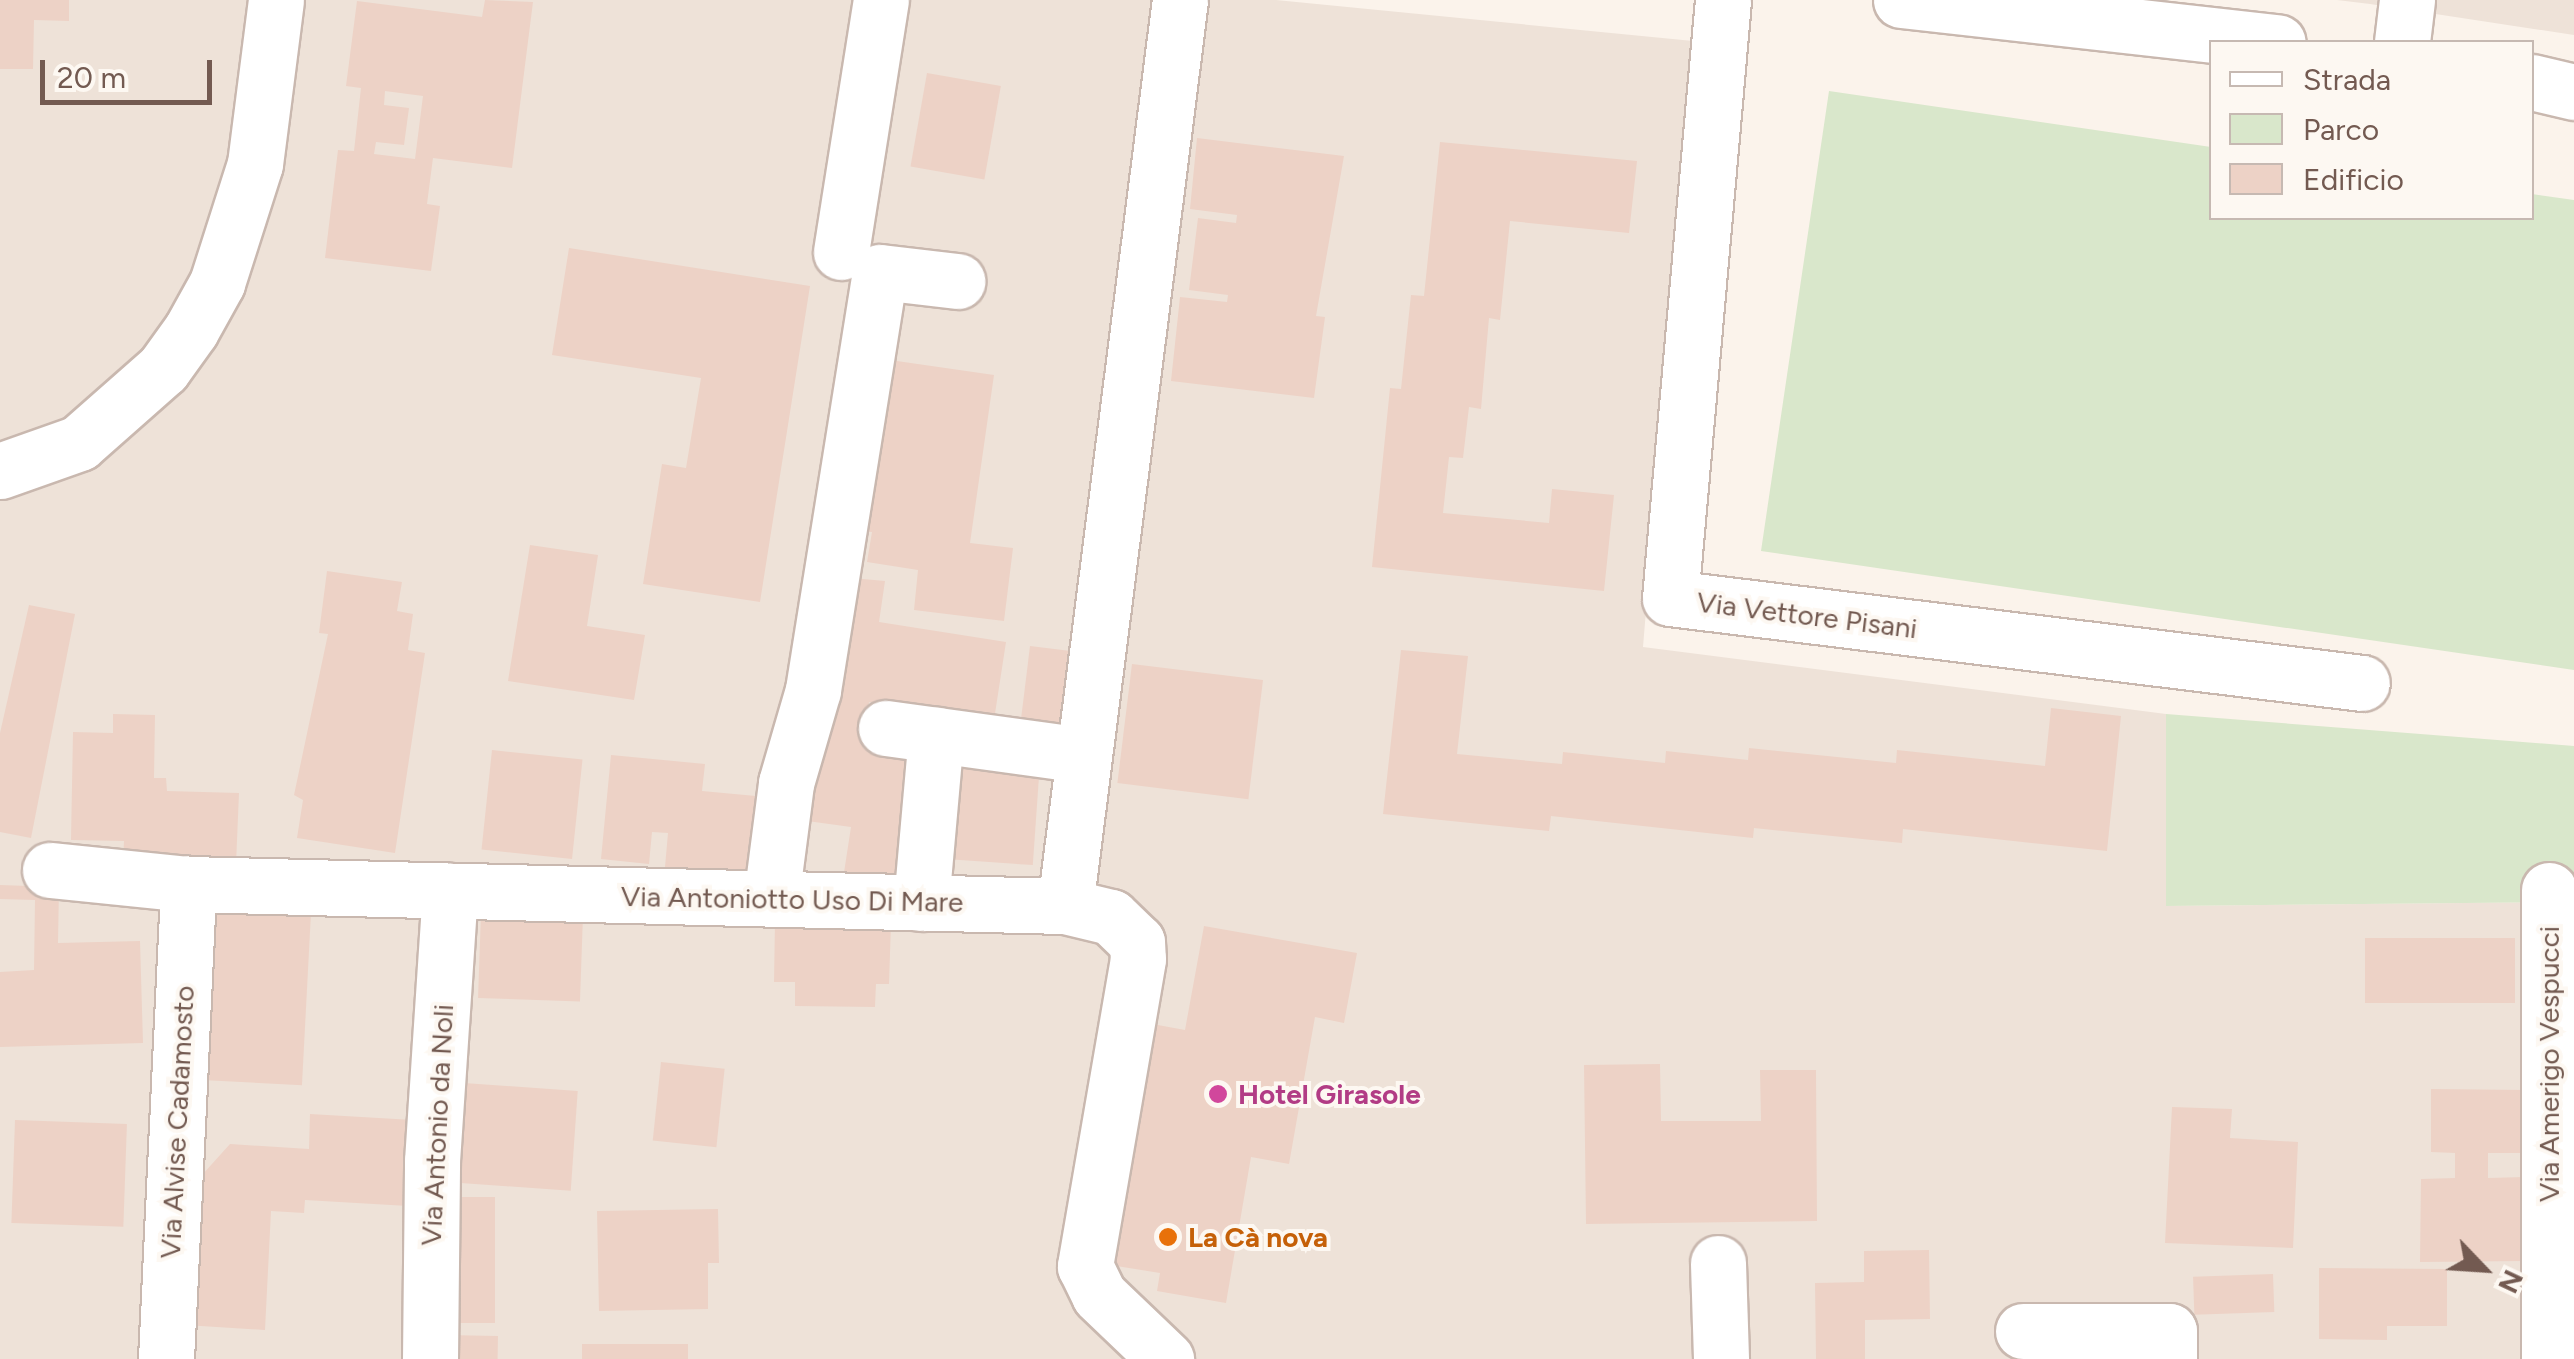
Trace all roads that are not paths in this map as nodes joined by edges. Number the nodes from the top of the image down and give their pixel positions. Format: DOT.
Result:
graph roads {
  1 [pos="276,0"];
  2 [pos="880,0"];
  3 [pos="1180,0"];
  4 [pos="1724,0"];
  5 [pos="1901,0"];
  6 [pos="2408,0"];
  7 [pos="2260,40"];
  8 [pos="2402,40"];
  9 [pos="2534,82"];
  10 [pos="2574,92"];
  11 [pos="841,252"];
  12 [pos="957,281"];
  13 [pos="0,471"];
  14 [pos="2362,683"];
  15 [pos="1083,755"];
  16 [pos="50,870"];
  17 [pos="188,884"];
  18 [pos="2549,890"];
  19 [pos="450,891"];
  20 [pos="772,899"];
  21 [pos="921,903"];
  22 [pos="1065,906"];
  23 [pos="1718,1263"];
  24 [pos="2022,1331"];
  25 [pos="166,1359"];
  26 [pos="430,1359"];
  27 [pos="1166,1359"];
  28 [pos="1721,1359"];
  29 [pos="2169,1359"];
  30 [pos="2549,1359"];
  1 -- 13 [label="street"];
  2 -- 11 [label="street"];
  3 -- 15 [label="street"];
  4 -- 14 [label="street, Via Vettore Pisani"];
  5 -- 7 [label="street"];
  6 -- 8 [label="street"];
  9 -- 10 [label="street"];
  12 -- 20 [label="street"];
  15 -- 21 [label="street"];
  15 -- 22 [label="street"];
  16 -- 17 [label="street"];
  17 -- 19 [label="street"];
  17 -- 25 [label="street, Via Alvise Cadamosto"];
  18 -- 30 [label="street, Via Amerigo Vespucci"];
  19 -- 20 [label="street, Via Antoniotto Uso Di Mare"];
  19 -- 26 [label="street, Via Antonio da Noli"];
  20 -- 21 [label="street, Via Antoniotto Uso Di Mare"];
  21 -- 22 [label="street, Via Antoniotto Uso Di Mare"];
  22 -- 27 [label="street, Via Antoniotto Uso Di Mare"];
  23 -- 28 [label="street"];
  24 -- 29 [label="street"];
}
